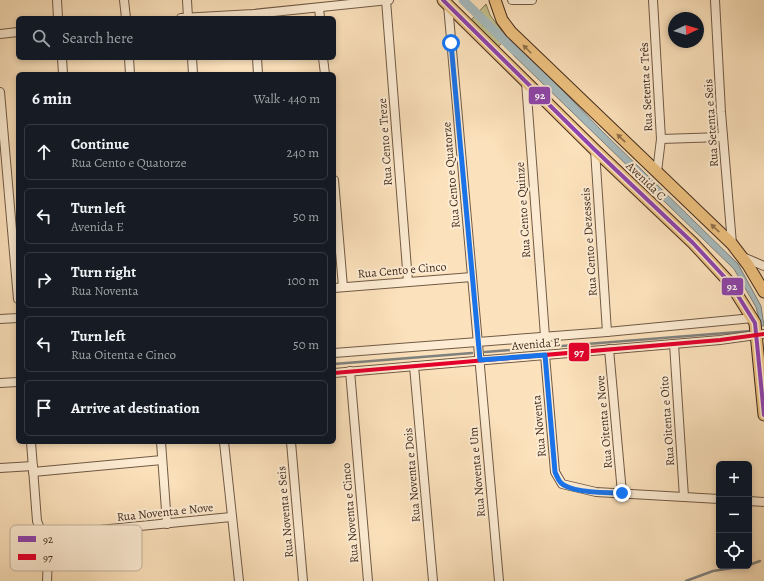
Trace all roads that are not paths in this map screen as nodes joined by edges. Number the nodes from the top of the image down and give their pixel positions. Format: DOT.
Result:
graph roads {
  1 [pos="57,0"];
  2 [pos="124,0"];
  3 [pos="187,0"];
  4 [pos="386,0"];
  5 [pos="389,0"];
  6 [pos="495,0"];
  7 [pos="512,0"];
  8 [pos="653,0"];
  9 [pos="716,0"];
  10 [pos="532,1"];
  11 [pos="445,3"];
  12 [pos="319,8"];
  13 [pos="58,16"];
  14 [pos="126,16"];
  15 [pos="186,16"];
  16 [pos="253,16"];
  17 [pos="320,16"];
  18 [pos="16,32"];
  19 [pos="0,34"];
  20 [pos="62,60"];
  21 [pos="129,60"];
  22 [pos="192,60"];
  23 [pos="257,60"];
  24 [pos="323,60"];
  25 [pos="63,72"];
  26 [pos="130,72"];
  27 [pos="193,72"];
  28 [pos="258,72"];
  29 [pos="325,72"];
  30 [pos="526,82"];
  31 [pos="0,92"];
  32 [pos="723,137"];
  33 [pos="661,139"];
  34 [pos="595,150"];
  35 [pos="657,172"];
  36 [pos="336,201"];
  37 [pos="732,244"];
  38 [pos="742,257"];
  39 [pos="764,266"];
  40 [pos="16,276"];
  41 [pos="472,277"];
  42 [pos="408,282"];
  43 [pos="344,287"];
  44 [pos="336,288"];
  45 [pos="764,292"];
  46 [pos="16,318"];
  47 [pos="753,318"];
  48 [pos="0,319"];
  49 [pos="607,332"];
  50 [pos="761,335"];
  51 [pos="545,336"];
  52 [pos="478,342"];
  53 [pos="674,344"];
  54 [pos="609,349"];
  55 [pos="336,353"];
  56 [pos="545,355"];
  57 [pos="480,360"];
  58 [pos="414,366"];
  59 [pos="350,371"];
  60 [pos="336,373"];
  61 [pos="16,382"];
  62 [pos="0,383"];
  63 [pos="764,415"];
  64 [pos="31,444"];
  65 [pos="161,444"];
  66 [pos="224,444"];
  67 [pos="291,444"];
  68 [pos="162,460"];
  69 [pos="0,468"];
  70 [pos="33,469"];
  71 [pos="622,493"];
  72 [pos="684,497"];
  73 [pos="716,499"];
  74 [pos="752,501"];
  75 [pos="764,502"];
  76 [pos="231,518"];
  77 [pos="167,524"];
  78 [pos="39,525"];
  79 [pos="142,526"];
  80 [pos="47,571"];
  81 [pos="47,581"];
  82 [pos="239,581"];
  83 [pos="303,581"];
  84 [pos="368,581"];
  85 [pos="433,581"];
  86 [pos="499,581"];
  1 -- 13 [label="street"];
  2 -- 14 [label="street"];
  3 -- 15 [label="street"];
  4 -- 5 [label="street"];
  4 -- 12 [label="street"];
  4 -- 42 [label="street, Rua Cento e Treze"];
  35 -- 6 [label="main road, Avenida C, one-way"];
  7 -- 10 [label="street"];
  8 -- 33 [label="street, Rua Setenta e Três"];
  9 -- 32 [label="street, Rua Setenta e Seis"];
  11 -- 30 [label="main road, Avenida C"];
  11 -- 41 [label="street, Rua Cento e Quatorze"];
  12 -- 16 [label="street"];
  12 -- 17 [label="street"];
  18 -- 19 [label="street"];
  20 -- 25 [label="street"];
  21 -- 26 [label="street"];
  22 -- 27 [label="street"];
  23 -- 28 [label="street"];
  24 -- 29 [label="street"];
  30 -- 34 [label="main road, Avenida C"];
  30 -- 51 [label="street, Rua Cento e Quinze"];
  31 -- 40 [label="street"];
  32 -- 33 [label="street"];
  32 -- 37 [label="street, Rua Setenta e Seis"];
  33 -- 35 [label="street, Rua Setenta e Três"];
  34 -- 47 [label="main road, Avenida C"];
  34 -- 49 [label="street, Rua Cento e Dezesseis"];
  37 -- 35 [label="main road, Avenida C, one-way"];
  36 -- 43 [label="street"];
  37 -- 38 [label="main road, Avenida C"];
  38 -- 39 [label="street"];
  38 -- 45 [label="main road, Avenida C"];
  41 -- 42 [label="street, Rua Cento e Cinco"];
  41 -- 52 [label="street, Rua Cento e Quatorze"];
  42 -- 43 [label="street, Rua Cento e Cinco"];
  43 -- 44 [label="street, Rua Cento e Cinco"];
  46 -- 48 [label="street"];
  47 -- 49 [label="street, Avenida E"];
  47 -- 50 [label="main road, Avenida C"];
  49 -- 51 [label="street, Avenida E"];
  50 -- 53 [label="street, Avenida E"];
  50 -- 63 [label="main road, Avenida C"];
  51 -- 52 [label="street, Avenida E"];
  52 -- 55 [label="street, Avenida E"];
  52 -- 57 [label="street, Rua Noventa e Um"];
  53 -- 54 [label="street, Avenida E"];
  53 -- 72 [label="street, Rua Oitenta e Oito"];
  54 -- 56 [label="street, Avenida E"];
  54 -- 71 [label="street, Rua Oitenta e Nove"];
  56 -- 57 [label="street, Avenida E"];
  56 -- 71 [label="street, Rua Noventa"];
  57 -- 58 [label="street, Avenida E"];
  57 -- 86 [label="street, Rua Noventa e Um"];
  58 -- 59 [label="street, Avenida E"];
  58 -- 85 [label="street, Rua Noventa e Dois"];
  59 -- 60 [label="street, Avenida E"];
  59 -- 84 [label="street, Rua Noventa e Cinco"];
  61 -- 62 [label="street"];
  64 -- 70 [label="street"];
  65 -- 68 [label="street"];
  66 -- 76 [label="street"];
  67 -- 83 [label="street, Rua Noventa e Seis"];
  68 -- 70 [label="street"];
  68 -- 77 [label="street"];
  69 -- 70 [label="street"];
  70 -- 78 [label="street"];
  71 -- 72 [label="street"];
  72 -- 73 [label="street"];
  74 -- 75 [label="street"];
  76 -- 77 [label="street, Rua Noventa e Nove"];
  76 -- 82 [label="street"];
  77 -- 79 [label="street, Rua Noventa e Nove"];
  80 -- 81 [label="street"];
}
